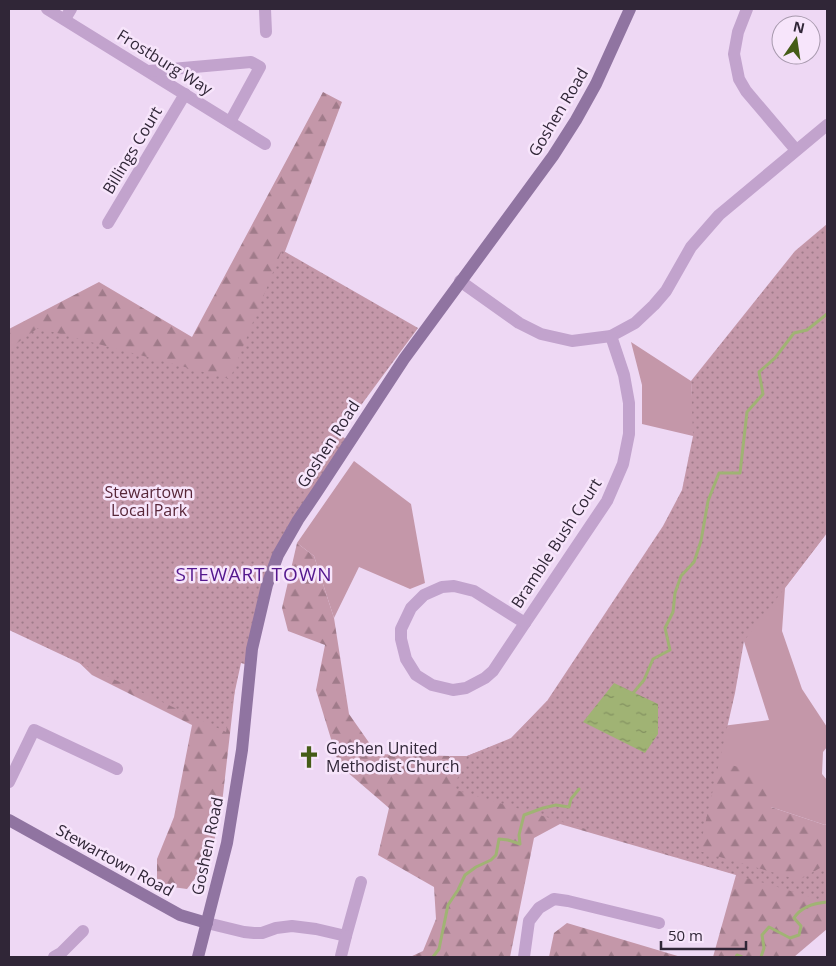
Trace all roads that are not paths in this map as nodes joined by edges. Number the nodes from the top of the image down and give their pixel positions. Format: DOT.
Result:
graph roads {
  1 [pos="47,9"];
  2 [pos="265,9"];
  3 [pos="630,9"];
  4 [pos="747,9"];
  5 [pos="68,14"];
  6 [pos="266,32"];
  7 [pos="149,71"];
  8 [pos="185,94"];
  9 [pos="230,122"];
  10 [pos="827,125"];
  11 [pos="265,144"];
  12 [pos="796,150"];
  13 [pos="108,223"];
  14 [pos="460,281"];
  15 [pos="612,336"];
  16 [pos="525,623"];
  17 [pos="117,769"];
  18 [pos="9,782"];
  19 [pos="9,820"];
  20 [pos="361,882"];
  21 [pos="207,923"];
  22 [pos="659,923"];
  23 [pos="83,931"];
  24 [pos="346,936"];
  25 [pos="341,956"];
  26 [pos="54,957"];
  27 [pos="198,957"];
  28 [pos="524,957"];
  1 -- 5 [label="street, Frostburg Way"];
  2 -- 6 [label="street"];
  3 -- 14 [label="street, Goshen Road"];
  4 -- 12 [label="street"];
  5 -- 7 [label="street, Frostburg Way"];
  7 -- 8 [label="street, Frostburg Way"];
  7 -- 9 [label="street"];
  8 -- 9 [label="street, Frostburg Way"];
  8 -- 13 [label="street, Billings Court"];
  9 -- 11 [label="street, Frostburg Way"];
  10 -- 12 [label="street"];
  12 -- 15 [label="street"];
  14 -- 15 [label="street"];
  14 -- 21 [label="street, Goshen Road"];
  15 -- 16 [label="street, Bramble Bush Court"];
  16 -- 16 [label="street, Bramble Bush Court"];
  17 -- 18 [label="street"];
  19 -- 21 [label="street, Stewartown Road"];
  20 -- 24 [label="street"];
  21 -- 24 [label="street"];
  21 -- 27 [label="street, Goshen Road"];
  22 -- 28 [label="street"];
  23 -- 26 [label="street"];
  24 -- 25 [label="street"];
}
